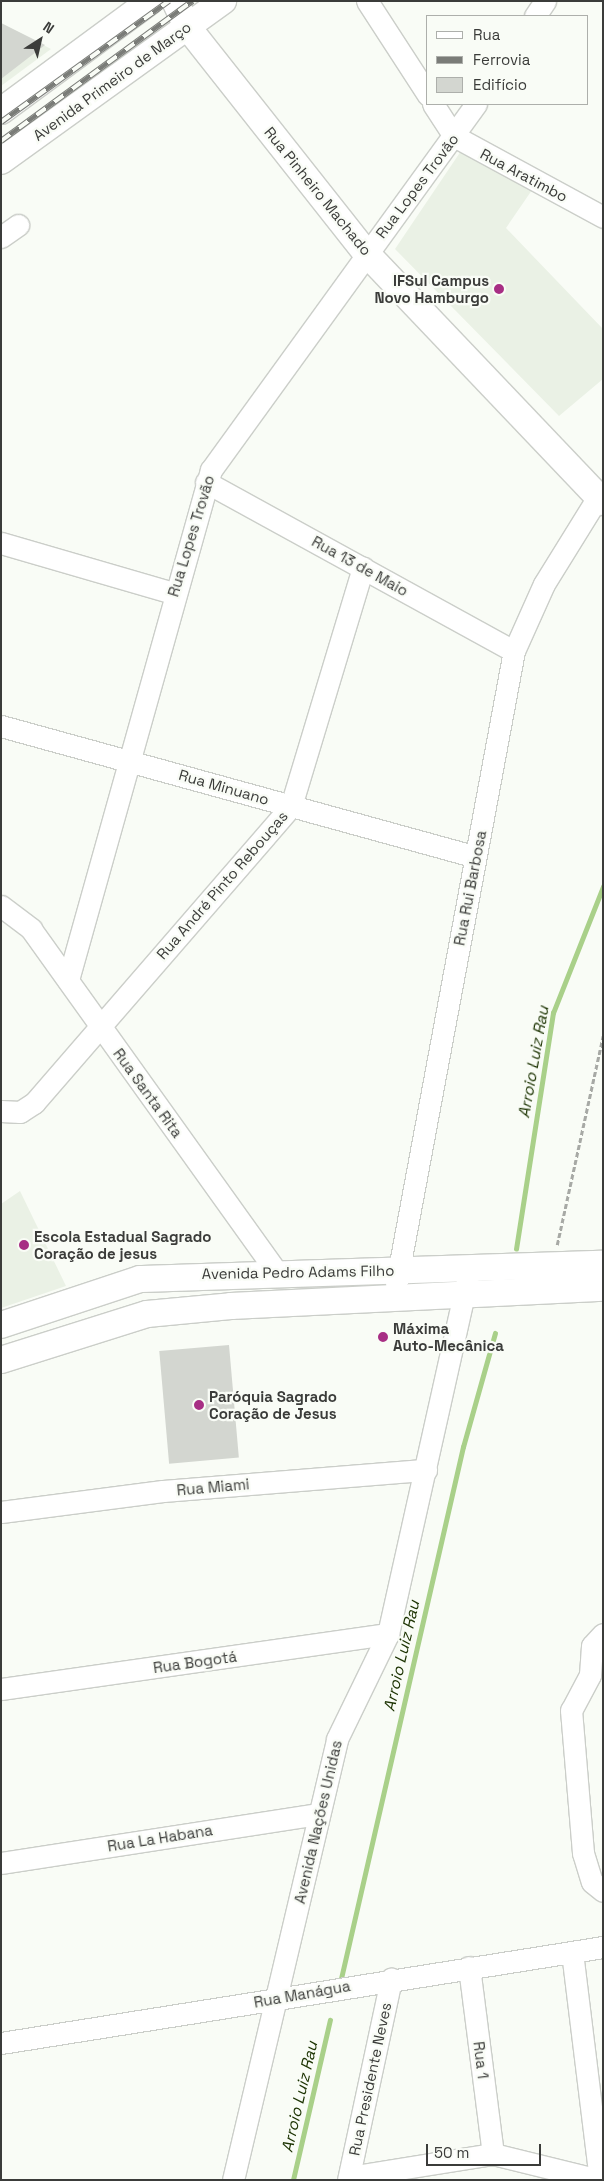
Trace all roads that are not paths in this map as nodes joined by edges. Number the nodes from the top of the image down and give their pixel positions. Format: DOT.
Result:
graph roads {
  1 [pos="150,1"];
  2 [pos="175,1"];
  3 [pos="223,1"];
  4 [pos="367,1"];
  5 [pos="545,1"];
  6 [pos="536,15"];
  7 [pos="186,25"];
  8 [pos="426,92"];
  9 [pos="434,105"];
  10 [pos="475,105"];
  11 [pos="1,111"];
  12 [pos="454,136"];
  13 [pos="1,161"];
  14 [pos="603,217"];
  15 [pos="366,253"];
  16 [pos="206,482"];
  17 [pos="600,500"];
  18 [pos="1,543"];
  19 [pos="363,568"];
  20 [pos="173,593"];
  21 [pos="514,651"];
  22 [pos="1,726"];
  23 [pos="128,760"];
  24 [pos="291,806"];
  25 [pos="475,857"];
  26 [pos="9,910"];
  27 [pos="68,980"];
  28 [pos="100,1026"];
  29 [pos="1,1111"];
  30 [pos="603,1264"];
  31 [pos="469,1267"];
  32 [pos="398,1270"];
  33 [pos="277,1272"];
  34 [pos="603,1288"];
  35 [pos="466,1293"];
  36 [pos="394,1298"];
  37 [pos="1,1325"];
  38 [pos="1,1360"];
  39 [pos="426,1470"];
  40 [pos="1,1512"];
  41 [pos="388,1634"];
  42 [pos="603,1634"];
  43 [pos="1,1690"];
  44 [pos="318,1814"];
  45 [pos="1,1863"];
  46 [pos="603,1891"];
  47 [pos="603,1947"];
  48 [pos="572,1952"];
  49 [pos="469,1967"];
  50 [pos="391,1979"];
  51 [pos="278,1998"];
  52 [pos="1,2043"];
  53 [pos="494,2154"];
  54 [pos="349,2178"];
  55 [pos="233,2180"];
  56 [pos="599,2180"];
  1 -- 11 [label="main road"];
  2 -- 7 [label="main road, Rua Pinheiro Machado"];
  3 -- 7 [label="main road, Avenida Primeiro de Março"];
  4 -- 8 [label="street"];
  5 -- 6 [label="street"];
  7 -- 13 [label="main road, Avenida Primeiro de Março"];
  7 -- 15 [label="main road, Rua Pinheiro Machado"];
  9 -- 12 [label="street, Rua Aratimbo"];
  10 -- 12 [label="street, Rua Lopes Trovão"];
  12 -- 14 [label="street, Rua Aratimbo"];
  12 -- 15 [label="street, Rua Lopes Trovão"];
  15 -- 16 [label="street, Rua Lopes Trovão"];
  15 -- 17 [label="main road, Rua Pinheiro Machado"];
  16 -- 19 [label="street, Rua 13 de Maio"];
  16 -- 20 [label="street, Rua Lopes Trovão"];
  17 -- 21 [label="street, Rua Rui Barbosa"];
  18 -- 20 [label="street"];
  19 -- 21 [label="street, Rua 13 de Maio"];
  19 -- 24 [label="street, Rua André Pinto Rebouças"];
  20 -- 23 [label="street, Rua Lopes Trovão"];
  21 -- 25 [label="street, Rua Rui Barbosa"];
  22 -- 23 [label="street, Rua Minuano"];
  23 -- 24 [label="street, Rua Minuano"];
  23 -- 27 [label="street, Rua Lopes Trovão"];
  24 -- 25 [label="street, Rua Minuano"];
  24 -- 28 [label="street, Rua André Pinto Rebouças"];
  25 -- 32 [label="street, Rua Rui Barbosa"];
  26 -- 27 [label="street, Rua Santa Rita"];
  27 -- 28 [label="street, Rua Santa Rita"];
  28 -- 29 [label="street, Rua André Pinto Rebouças"];
  28 -- 33 [label="street, Rua Santa Rita"];
  30 -- 31 [label="main road, Avenida Pedro Adams Filho"];
  31 -- 32 [label="main road, Avenida Pedro Adams Filho"];
  31 -- 35 [label="street, Avenida Nações Unidas"];
  32 -- 33 [label="main road, Avenida Pedro Adams Filho"];
  32 -- 36 [label="street, Rua Rui Barbosa"];
  33 -- 37 [label="main road, Avenida Pedro Adams Filho"];
  34 -- 35 [label="main road, Avenida Pedro Adams Filho"];
  35 -- 36 [label="main road, Avenida Pedro Adams Filho"];
  35 -- 39 [label="street, Avenida Nações Unidas"];
  36 -- 38 [label="main road, Avenida Pedro Adams Filho"];
  39 -- 40 [label="street, Rua Miami"];
  39 -- 41 [label="street, Avenida Nações Unidas"];
  41 -- 43 [label="street, Rua Bogotá"];
  41 -- 44 [label="street, Avenida Nações Unidas"];
  42 -- 46 [label="street"];
  44 -- 45 [label="street, Rua La Habana"];
  44 -- 51 [label="street, Avenida Nações Unidas"];
  47 -- 48 [label="street, Rua Manágua"];
  48 -- 49 [label="street, Rua Manágua"];
  48 -- 56 [label="street"];
  49 -- 50 [label="street, Rua Manágua"];
  49 -- 53 [label="street, Rua 1"];
  50 -- 51 [label="street, Rua Manágua"];
  50 -- 54 [label="street, Rua Presidente Neves"];
  51 -- 52 [label="street, Rua Manágua"];
  51 -- 55 [label="street, Avenida Nações Unidas"];
  53 -- 54 [label="street"];
  53 -- 56 [label="street"];
}
